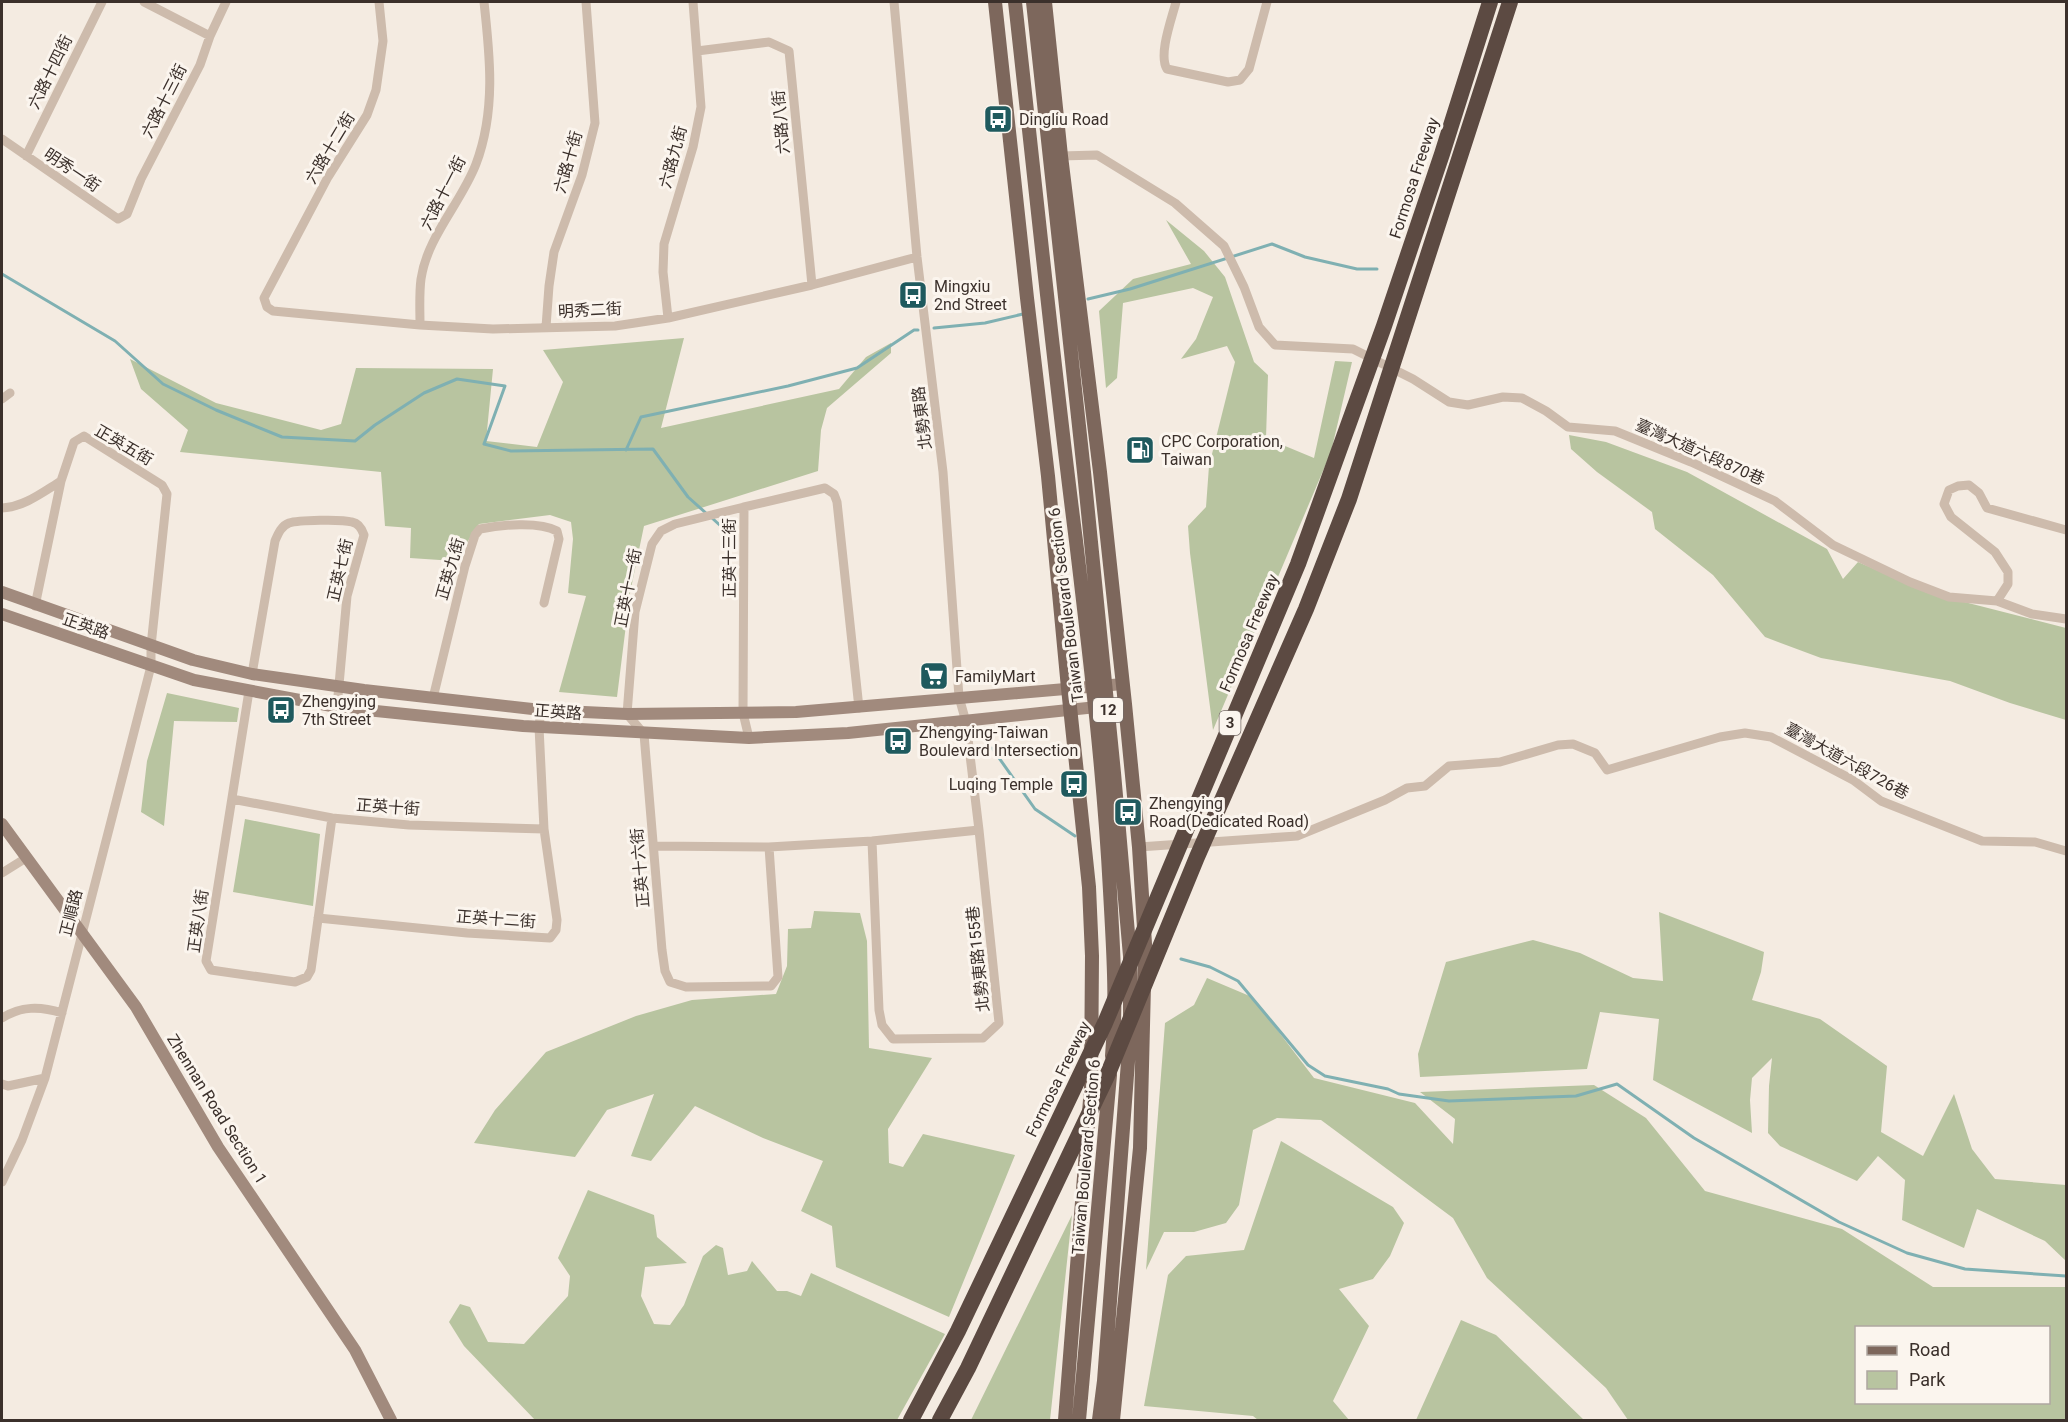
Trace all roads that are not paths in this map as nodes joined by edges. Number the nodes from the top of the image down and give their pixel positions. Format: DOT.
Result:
graph roads {
  1 [pos="102,2"];
  2 [pos="144,2"];
  3 [pos="226,2"];
  4 [pos="379,2"];
  5 [pos="484,2"];
  6 [pos="586,2"];
  7 [pos="693,2"];
  8 [pos="894,2"];
  9 [pos="995,2"];
  10 [pos="1015,2"];
  11 [pos="1033,2"];
  12 [pos="1045,2"];
  13 [pos="1176,2"];
  14 [pos="1266,2"];
  15 [pos="1490,2"];
  16 [pos="1510,2"];
  17 [pos="210,36"];
  18 [pos="698,51"];
  19 [pos="2,140"];
  20 [pos="26,156"];
  21 [pos="1061,156"];
  22 [pos="127,214"];
  23 [pos="917,258"];
  24 [pos="812,285"];
  25 [pos="264,298"];
  26 [pos="668,318"];
  27 [pos="420,325"];
  28 [pos="546,327"];
  29 [pos="10,393"];
  30 [pos="2,399"];
  31 [pos="61,481"];
  32 [pos="744,507"];
  33 [pos="2,508"];
  34 [pos="2067,531"];
  35 [pos="2,592"];
  36 [pos="1997,601"];
  37 [pos="544,603"];
  38 [pos="36,606"];
  39 [pos="2,614"];
  40 [pos="2067,619"];
  41 [pos="151,646"];
  42 [pos="151,666"];
  43 [pos="252,674"];
  44 [pos="1123,684"];
  45 [pos="339,686"];
  46 [pos="1099,686"];
  47 [pos="1068,688"];
  48 [pos="249,691"];
  49 [pos="960,697"];
  50 [pos="433,698"];
  51 [pos="1125,704"];
  52 [pos="1101,706"];
  53 [pos="337,707"];
  54 [pos="860,708"];
  55 [pos="541,710"];
  56 [pos="1070,710"];
  57 [pos="743,713"];
  58 [pos="627,714"];
  59 [pos="966,722"];
  60 [pos="539,727"];
  61 [pos="644,734"];
  62 [pos="750,738"];
  63 [pos="232,799"];
  64 [pos="332,818"];
  65 [pos="2,824"];
  66 [pos="544,829"];
  67 [pos="979,830"];
  68 [pos="872,841"];
  69 [pos="654,846"];
  70 [pos="770,847"];
  71 [pos="1139,847"];
  72 [pos="2067,851"];
  73 [pos="26,858"];
  74 [pos="2,873"];
  75 [pos="318,918"];
  76 [pos="81,933"];
  77 [pos="62,1013"];
  78 [pos="2,1018"];
  79 [pos="45,1078"];
  80 [pos="2,1084"];
  81 [pos="4,1173"];
  82 [pos="2,1182"];
  83 [pos="391,1420"];
  84 [pos="911,1420"];
  85 [pos="940,1420"];
  86 [pos="1065,1420"];
  87 [pos="1079,1420"];
  88 [pos="1099,1420"];
  89 [pos="1113,1420"];
  1 -- 20 [label="street, 六路十四街"];
  2 -- 17 [label="street"];
  3 -- 17 [label="street, 六路十三街"];
  4 -- 25 [label="street, 六路十二街"];
  5 -- 27 [label="street, 六路十一街"];
  6 -- 28 [label="street, 六路十街"];
  7 -- 18 [label="street, 六路九街"];
  8 -- 23 [label="street, 北勢東路"];
  9 -- 47 [label="main road, Taiwan Boulevard Section 6 / 12"];
  10 -- 46 [label="main road, Taiwan Boulevard Section 6 / 12"];
  11 -- 46 [label="main road, Taiwan Boulevard Section 6 / 12"];
  12 -- 21 [label="main road, 12"];
  13 -- 14 [label="street"];
  15 -- 84 [label="highway, Formosa Freeway / 3, bridge"];
  16 -- 85 [label="highway, 3, bridge"];
  17 -- 22 [label="street, 六路十三街"];
  18 -- 24 [label="street, 六路八街"];
  18 -- 26 [label="street, 六路九街"];
  19 -- 20 [label="street, 明秀一街"];
  20 -- 22 [label="street, 明秀一街"];
  21 -- 36 [label="street, 臺灣大道六段870巷"];
  21 -- 44 [label="main road, 12"];
  23 -- 24 [label="street, 明秀二街"];
  23 -- 49 [label="street, 北勢東路"];
  24 -- 26 [label="street, 明秀二街"];
  25 -- 27 [label="street, 明秀二街"];
  26 -- 28 [label="street, 明秀二街"];
  27 -- 28 [label="street, 明秀二街"];
  29 -- 30 [label="street"];
  31 -- 33 [label="street"];
  31 -- 38 [label="street, 正英五街"];
  31 -- 41 [label="street, 正英五街"];
  32 -- 54 [label="street, 正英十三街"];
  32 -- 57 [label="street, 正英十三街"];
  32 -- 58 [label="street, 正英十一街"];
  34 -- 36 [label="street"];
  35 -- 38 [label="street, 正英路"];
  36 -- 40 [label="street, 臺灣大道六段870巷"];
  37 -- 50 [label="street, 正英九街"];
  38 -- 41 [label="street, 正英路"];
  39 -- 42 [label="street, 正英路"];
  41 -- 42 [label="street, 正順路"];
  41 -- 43 [label="street, 正英路"];
  42 -- 48 [label="street, 正英路"];
  42 -- 76 [label="street, 正順路"];
  43 -- 45 [label="street, 正英路"];
  43 -- 45 [label="street, 正英七街"];
  44 -- 46 [label="street, 正英路"];
  44 -- 51 [label="main road, 12"];
  45 -- 50 [label="street, 正英路"];
  45 -- 53 [label="street, 正英七街"];
  46 -- 47 [label="street, 正英路"];
  46 -- 52 [label="main road, Taiwan Boulevard Section 6 / 12"];
  47 -- 49 [label="street, 正英路"];
  47 -- 56 [label="main road, Taiwan Boulevard Section 6 / 12"];
  48 -- 53 [label="street, 正英路"];
  48 -- 63 [label="street, 正英八街"];
  49 -- 54 [label="street, 正英路"];
  49 -- 59 [label="street, 北勢東路"];
  50 -- 55 [label="street, 正英路"];
  51 -- 52 [label="street, 正英路"];
  51 -- 71 [label="main road, 12"];
  52 -- 56 [label="street, 正英路"];
  52 -- 87 [label="main road, Taiwan Boulevard Section 6 / 12"];
  52 -- 88 [label="main road, Taiwan Boulevard Section 6 / 12"];
  53 -- 60 [label="street, 正英路"];
  54 -- 57 [label="street, 正英路"];
  55 -- 58 [label="street, 正英路"];
  55 -- 60 [label="street, 正英十二街"];
  56 -- 59 [label="street, 正英路"];
  56 -- 86 [label="main road, Taiwan Boulevard Section 6 / 12"];
  57 -- 58 [label="street, 正英路"];
  57 -- 62 [label="street, 正英十三街"];
  58 -- 61 [label="street"];
  59 -- 62 [label="street, 正英路"];
  59 -- 67 [label="street, 北勢東路"];
  60 -- 61 [label="street, 正英路"];
  60 -- 66 [label="street, 正英十二街"];
  61 -- 62 [label="street, 正英路"];
  61 -- 69 [label="street, 正英十六街"];
  63 -- 64 [label="street, 正英十街"];
  63 -- 75 [label="street, 正英八街"];
  64 -- 66 [label="street, 正英十街"];
  64 -- 75 [label="street, 正英八街"];
  65 -- 73 [label="street, Zhennan Road Section 1"];
  66 -- 75 [label="street, 正英十二街"];
  67 -- 68 [label="street"];
  67 -- 68 [label="street, 北勢東路155巷"];
  68 -- 70 [label="street"];
  69 -- 70 [label="street"];
  69 -- 70 [label="street, 正英十六街"];
  71 -- 72 [label="street, 臺灣大道六段726巷"];
  71 -- 89 [label="main road, 12"];
  73 -- 74 [label="street"];
  73 -- 76 [label="street, Zhennan Road Section 1"];
  76 -- 77 [label="street, 正順路"];
  76 -- 83 [label="street, Zhennan Road Section 1"];
  77 -- 78 [label="street"];
  77 -- 79 [label="street, 正順路"];
  79 -- 80 [label="street"];
  79 -- 81 [label="street, 正順路"];
  81 -- 82 [label="street, 正順路"];
}
